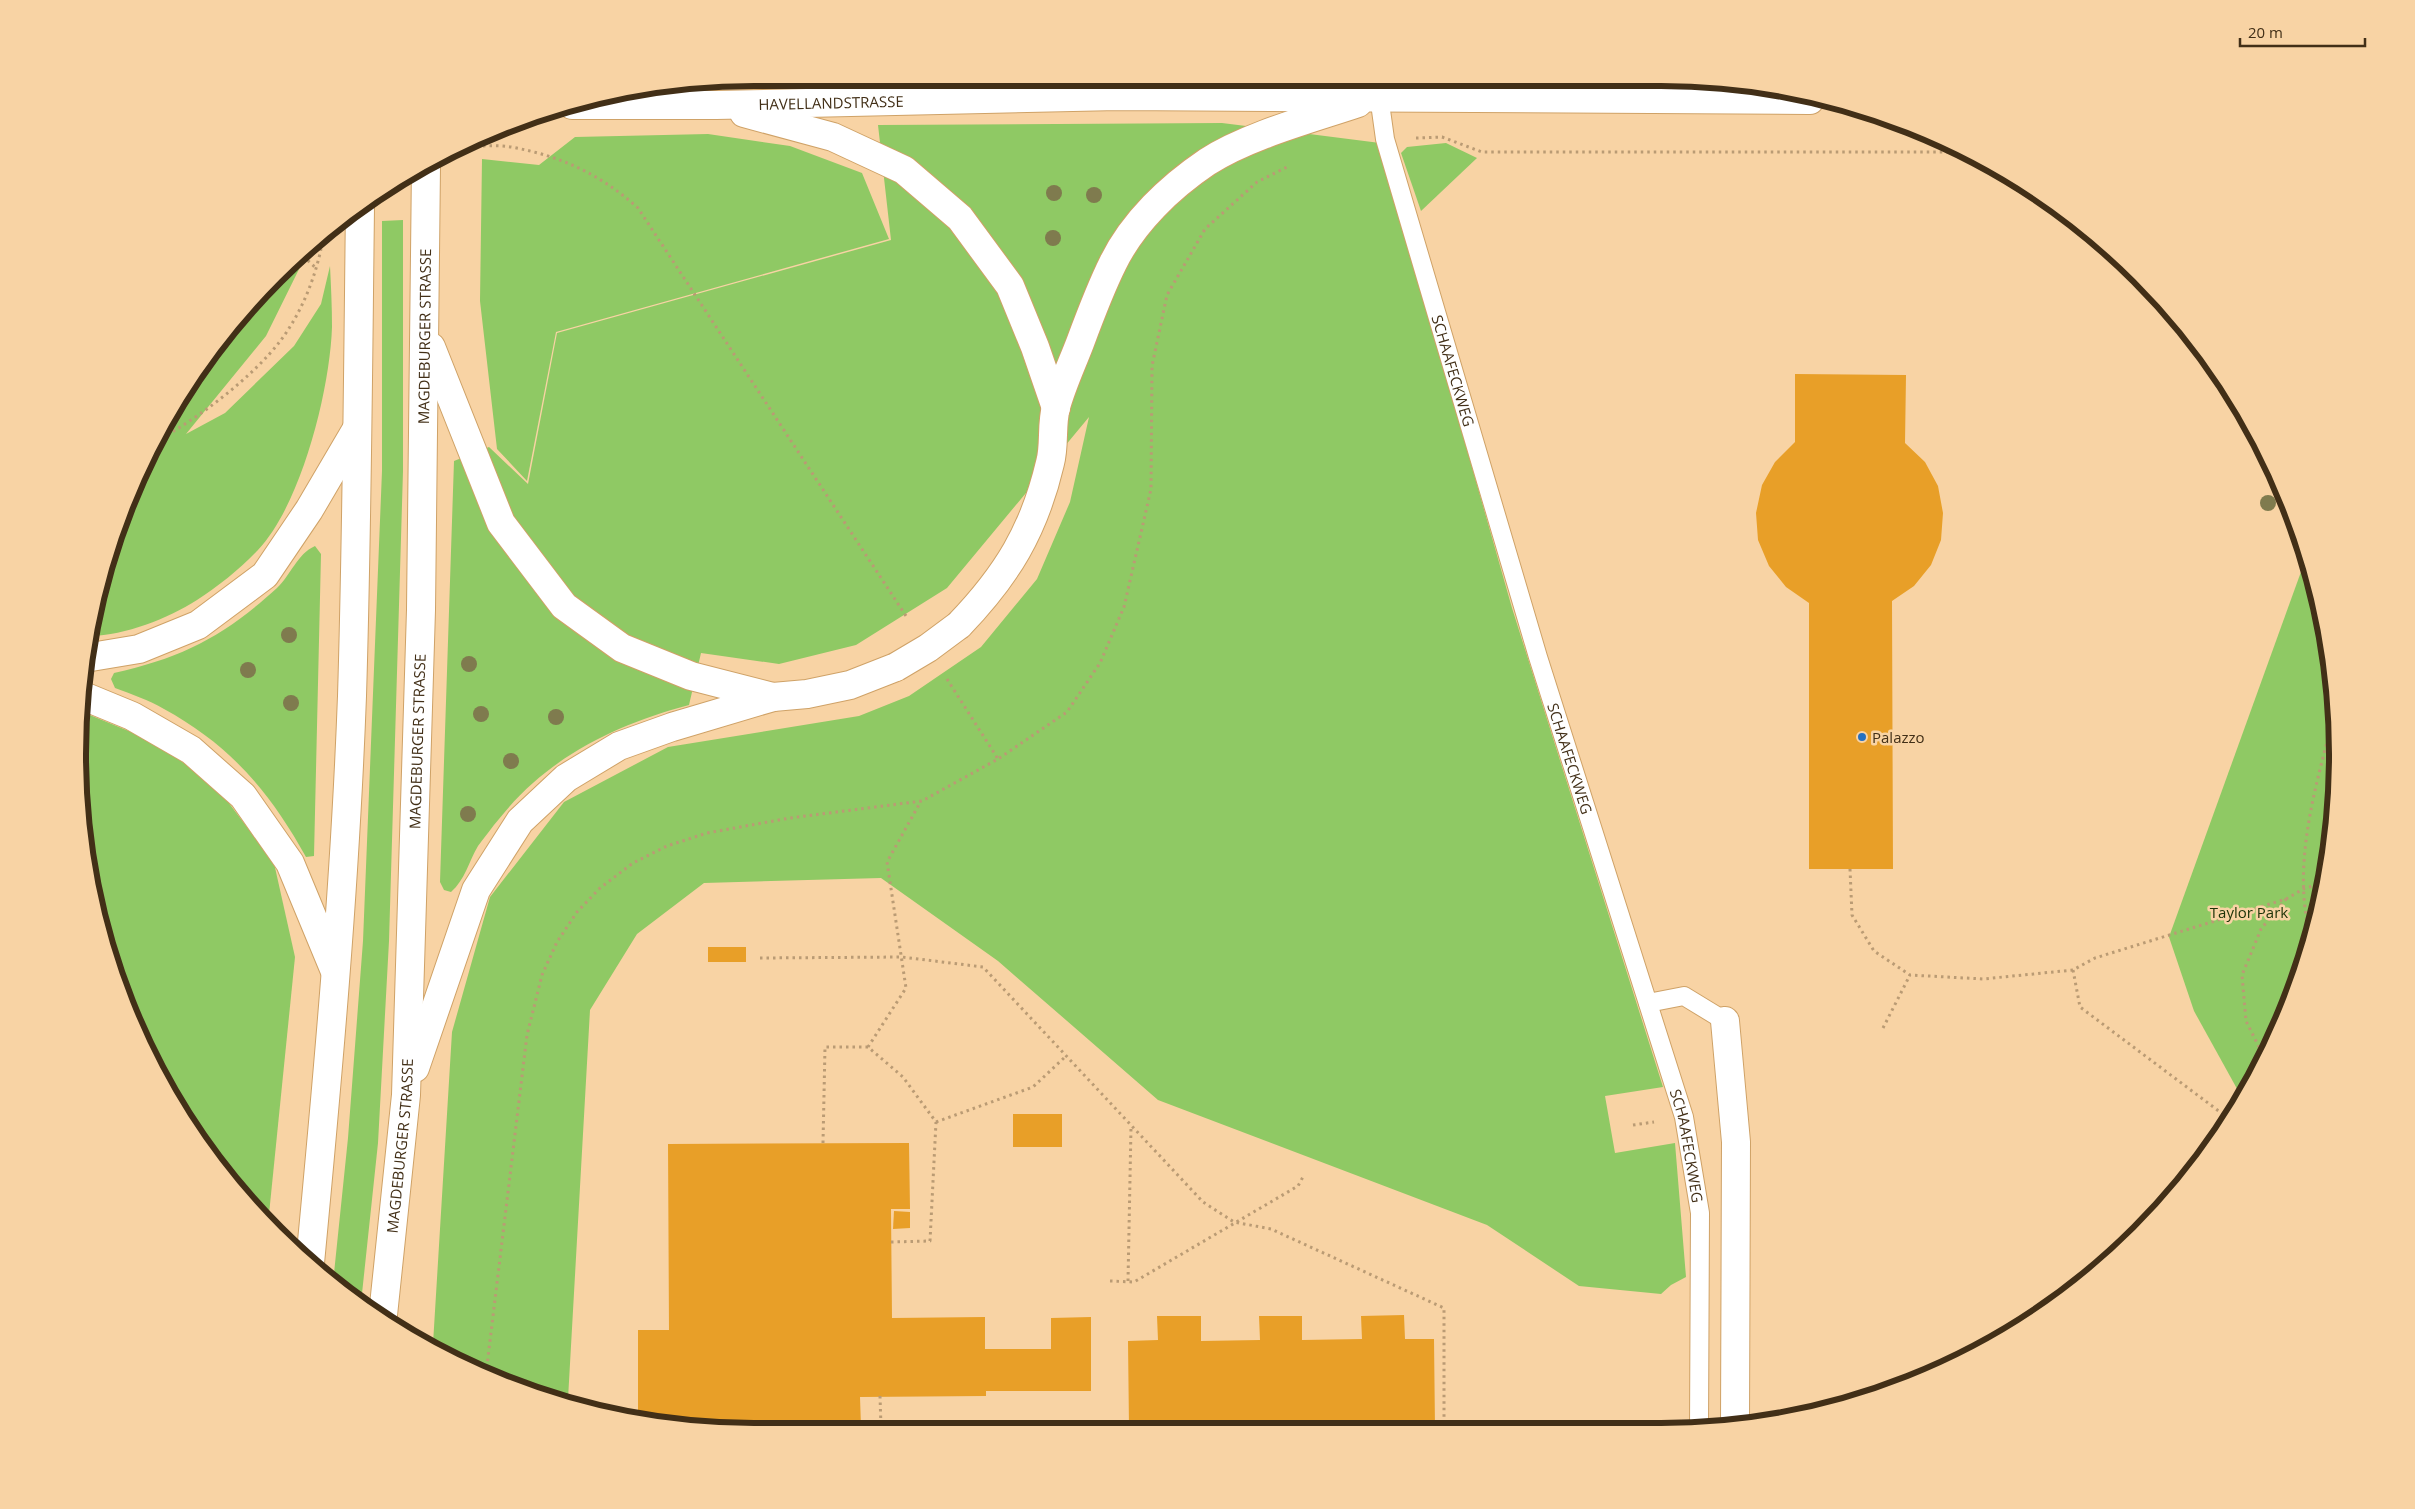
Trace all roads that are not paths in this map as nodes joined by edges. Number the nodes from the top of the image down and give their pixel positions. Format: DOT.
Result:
graph roads {
  1 [pos="1379,96"];
  2 [pos="1795,100"];
  3 [pos="599,105"];
  4 [pos="716,105"];
  5 [pos="426,173"];
  6 [pos="360,215"];
  7 [pos="426,332"];
  8 [pos="1056,408"];
  9 [pos="358,426"];
  10 [pos="94,657"];
  11 [pos="773,697"];
  12 [pos="89,698"];
  13 [pos="336,975"];
  14 [pos="1648,1003"];
  15 [pos="1725,1021"];
  16 [pos="406,1095"];
  17 [pos="311,1254"];
  18 [pos="383,1310"];
  19 [pos="1735,1418"];
  20 [pos="1699,1421"];
  1 -- 2 [label="main road, HAVELLANDSTRASSE"];
  1 -- 4 [label="main road, HAVELLANDSTRASSE"];
  1 -- 8 [label="main road"];
  1 -- 14 [label="lane, SCHAAFECKWEG"];
  3 -- 4 [label="main road, HAVELLANDSTRASSE"];
  4 -- 8 [label="main road"];
  5 -- 7 [label="main road, MAGDEBURGER STRASSE"];
  6 -- 9 [label="main road"];
  7 -- 11 [label="main road"];
  7 -- 16 [label="main road, MAGDEBURGER STRASSE"];
  8 -- 11 [label="main road, bridge"];
  9 -- 10 [label="main road"];
  9 -- 13 [label="main road"];
  11 -- 16 [label="main road"];
  12 -- 13 [label="main road"];
  13 -- 17 [label="main road"];
  14 -- 15 [label="lane"];
  14 -- 20 [label="lane, SCHAAFECKWEG"];
  15 -- 19 [label="main road"];
  16 -- 18 [label="main road, MAGDEBURGER STRASSE"];
}
